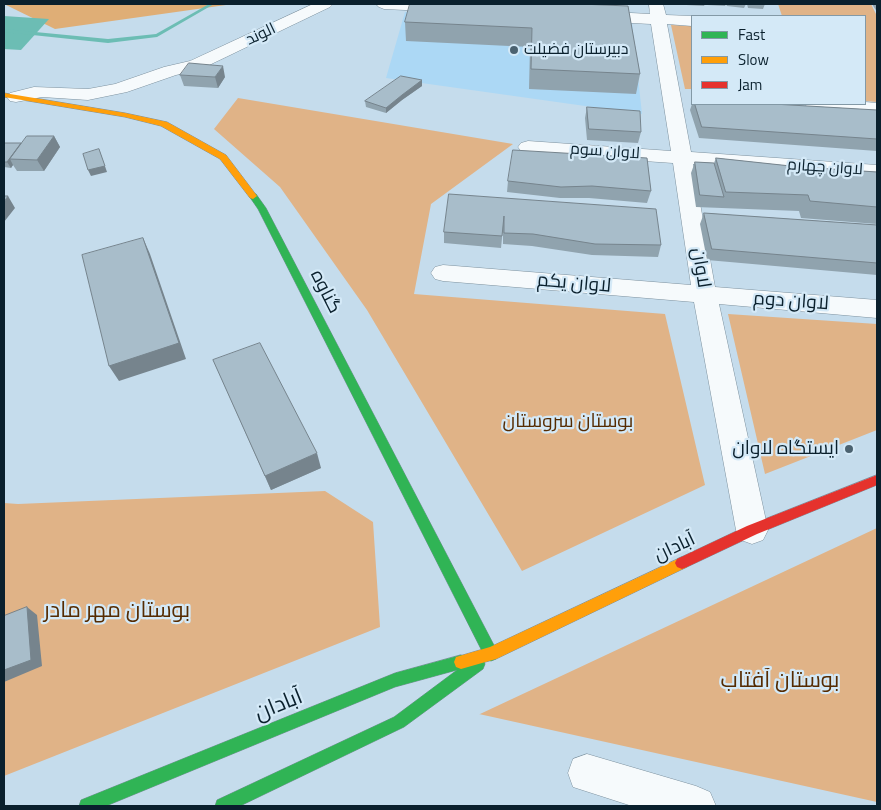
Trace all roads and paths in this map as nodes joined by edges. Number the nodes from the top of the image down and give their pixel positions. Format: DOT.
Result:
graph roads {
  1 [pos="326,4"];
  2 [pos="384,4"];
  3 [pos="463,8"];
  4 [pos="658,12"];
  5 [pos="581,15"];
  6 [pos="691,21"];
  7 [pos="195,64"];
  8 [pos="10,96"];
  9 [pos="830,105"];
  10 [pos="877,108"];
  11 [pos="125,115"];
  12 [pos="528,147"];
  13 [pos="682,158"];
  14 [pos="877,171"];
  15 [pos="443,273"];
  16 [pos="705,296"];
  17 [pos="877,309"];
  18 [pos="877,480"];
  19 [pos="752,530"];
  20 [pos="491,654"];
  21 [pos="587,773"];
  22 [pos="87,806"];
  23 [pos="223,806"];
  24 [pos="696,806"];
  1 -- 7 [label="street, الوند"];
  2 -- 3 [label="street"];
  4 -- 5 [label="street"];
  4 -- 6 [label="street"];
  4 -- 13 [label="street, لاوان"];
  7 -- 8 [label="street"];
  7 -- 11 [label="street"];
  8 -- 11 [label="main road, گناوه"];
  9 -- 10 [label="street"];
  11 -- 20 [label="main road, گناوه"];
  12 -- 13 [label="street, لاوان سوم"];
  13 -- 14 [label="street, لاوان چهارم"];
  13 -- 16 [label="street, لاوان"];
  15 -- 16 [label="street, لاوان یکم"];
  16 -- 17 [label="street, لاوان دوم"];
  16 -- 19 [label="street, لاوان"];
  18 -- 19 [label="main road, آبادان"];
  19 -- 20 [label="main road, آبادان"];
  20 -- 22 [label="main road, آبادان"];
  20 -- 23 [label="main road, آبادان"];
  21 -- 24 [label="street"];
}
